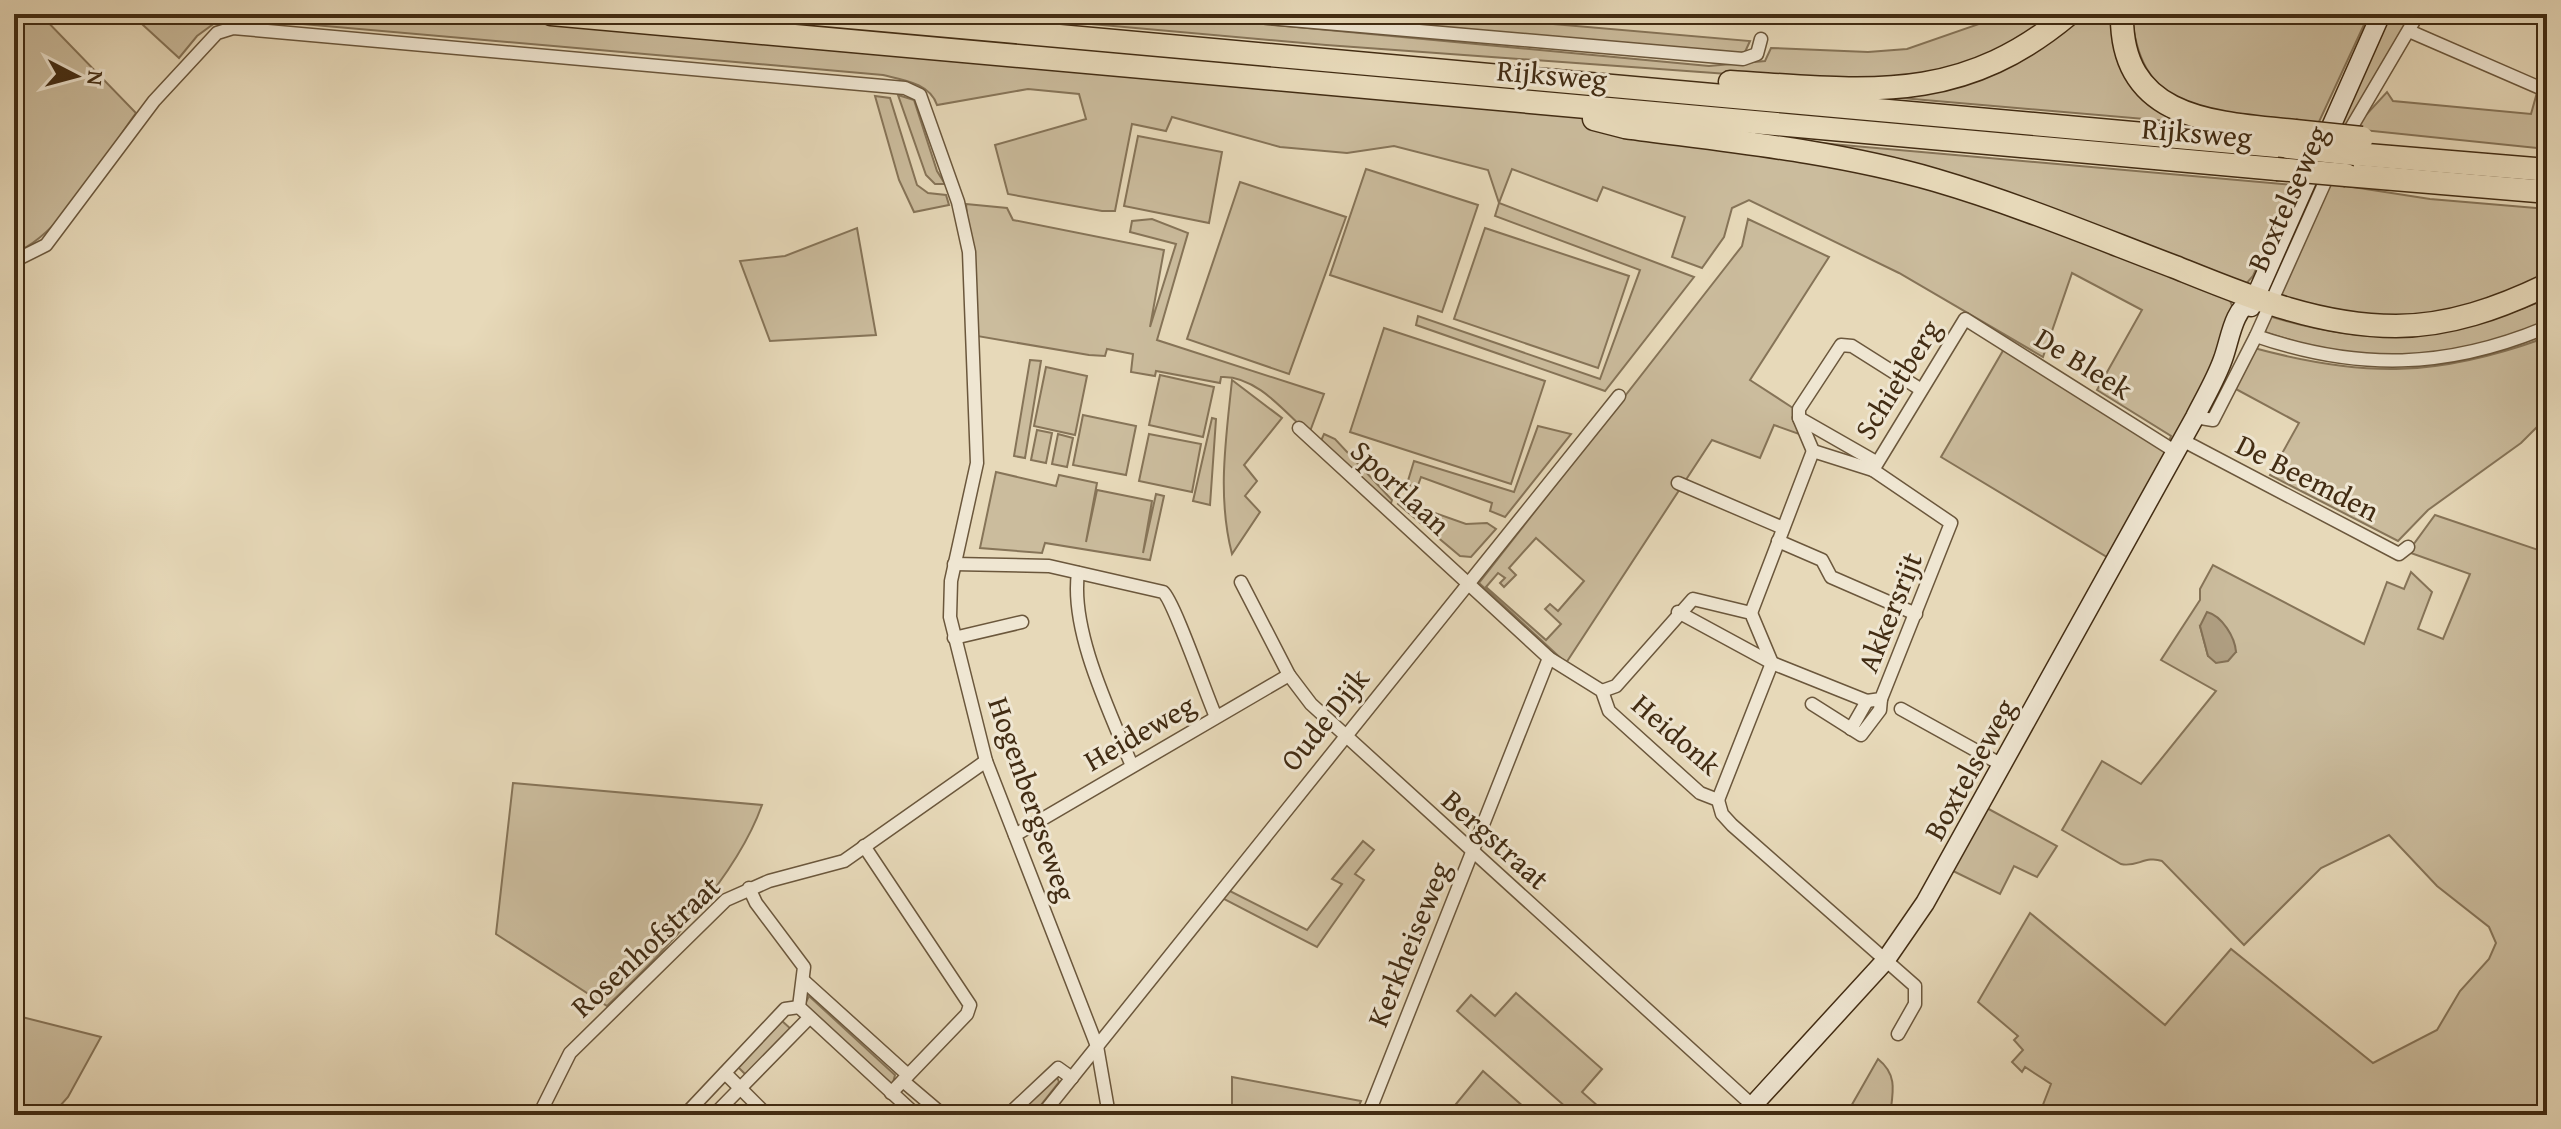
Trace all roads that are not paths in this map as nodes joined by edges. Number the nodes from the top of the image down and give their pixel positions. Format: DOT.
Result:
graph roads {
  1 [pos="551,14"];
  2 [pos="815,14"];
  3 [pos="1222,14"];
  4 [pos="2069,14"];
  5 [pos="2122,14"];
  6 [pos="2381,14"];
  7 [pos="2418,14"];
  8 [pos="2409,31"];
  9 [pos="1761,39"];
  10 [pos="1535,79"];
  11 [pos="2547,91"];
  12 [pos="1533,103"];
  13 [pos="2292,139"];
  14 [pos="2547,170"];
  15 [pos="2547,192"];
  16 [pos="14,261"];
  17 [pos="2547,285"];
  18 [pos="2262,301"];
  19 [pos="1965,319"];
  20 [pos="2547,327"];
  21 [pos="2256,336"];
  22 [pos="1920,389"];
  23 [pos="1619,396"];
  24 [pos="2195,417"];
  25 [pos="1799,418"];
  26 [pos="1299,428"];
  27 [pos="2179,446"];
  28 [pos="1813,451"];
  29 [pos="1874,466"];
  30 [pos="1678,483"];
  31 [pos="1780,535"];
  32 [pos="2408,547"];
  33 [pos="954,564"];
  34 [pos="1078,573"];
  35 [pos="1241,582"];
  36 [pos="1468,584"];
  37 [pos="1678,612"];
  38 [pos="1751,613"];
  39 [pos="1916,614"];
  40 [pos="1022,622"];
  41 [pos="954,638"];
  42 [pos="1549,658"];
  43 [pos="1772,663"];
  44 [pos="1289,675"];
  45 [pos="1602,691"];
  46 [pos="1844,693"];
  47 [pos="1881,699"];
  48 [pos="1867,701"];
  49 [pos="1812,704"];
  50 [pos="1901,709"];
  51 [pos="1830,715"];
  52 [pos="1216,717"];
  53 [pos="1851,729"];
  54 [pos="1344,736"];
  55 [pos="986,761"];
  56 [pos="1132,766"];
  57 [pos="2004,766"];
  58 [pos="1718,800"];
  59 [pos="1015,835"];
  60 [pos="864,846"];
  61 [pos="1472,852"];
  62 [pos="749,888"];
  63 [pos="1885,961"];
  64 [pos="804,981"];
  65 [pos="799,1007"];
  66 [pos="809,1018"];
  67 [pos="1898,1034"];
  68 [pos="1097,1046"];
  69 [pos="725,1073"];
  70 [pos="906,1078"];
  71 [pos="1072,1078"];
  72 [pos="740,1088"];
  73 [pos="891,1093"];
  74 [pos="1748,1110"];
  75 [pos="539,1115"];
  76 [pos="685,1115"];
  77 [pos="714,1115"];
  78 [pos="767,1115"];
  79 [pos="916,1115"];
  80 [pos="943,1115"];
  81 [pos="1008,1115"];
  82 [pos="1042,1115"];
  83 [pos="1109,1115"];
  84 [pos="1368,1115"];
  1 -- 12 [label="highway, Rijksweg"];
  2 -- 10 [label="highway, Rijksweg"];
  3 -- 9 [label="street"];
  4 -- 10 [label="highway"];
  5 -- 13 [label="highway"];
  6 -- 18 [label="street, Boxtelseweg"];
  7 -- 8 [label="street, Boxtelseweg"];
  8 -- 11 [label="street"];
  8 -- 18 [label="street, Boxtelseweg"];
  10 -- 13 [label="highway, Rijksweg"];
  12 -- 15 [label="highway, Rijksweg, bridge"];
  12 -- 18 [label="highway"];
  13 -- 14 [label="highway, Rijksweg, bridge"];
  16 -- 33 [label="street, Hogenbergseweg"];
  17 -- 18 [label="highway"];
  18 -- 21 [label="street, Boxtelseweg"];
  18 -- 24 [label="street, Boxtelseweg"];
  19 -- 22 [label="street, Schietberg"];
  19 -- 27 [label="street, De Bleek"];
  20 -- 21 [label="street"];
  21 -- 24 [label="street, Boxtelseweg"];
  22 -- 25 [label="street"];
  22 -- 29 [label="street, Schietberg"];
  23 -- 36 [label="street, Oude Dijk"];
  24 -- 27 [label="street, Boxtelseweg"];
  25 -- 28 [label="street"];
  25 -- 29 [label="street"];
  26 -- 36 [label="street, Sportlaan"];
  27 -- 32 [label="street, De Beemden"];
  27 -- 57 [label="street, Boxtelseweg"];
  28 -- 29 [label="street, Schietberg"];
  28 -- 31 [label="street, Schietberg"];
  29 -- 39 [label="street, Akkersrijt"];
  30 -- 31 [label="street"];
  31 -- 38 [label="street, Schietberg"];
  31 -- 39 [label="street"];
  33 -- 34 [label="street"];
  33 -- 41 [label="street, Hogenbergseweg"];
  34 -- 52 [label="street"];
  34 -- 56 [label="street"];
  35 -- 44 [label="street, Bergstraat"];
  36 -- 42 [label="street, Heidonk"];
  36 -- 54 [label="street, Oude Dijk"];
  37 -- 38 [label="street"];
  37 -- 43 [label="street, Akkersrijt"];
  37 -- 45 [label="street"];
  38 -- 43 [label="street"];
  39 -- 47 [label="street, Akkersrijt"];
  40 -- 41 [label="street"];
  41 -- 55 [label="street, Hogenbergseweg"];
  42 -- 45 [label="street, Heidonk"];
  42 -- 61 [label="street, Kerkheiseweg"];
  43 -- 46 [label="street, Akkersrijt"];
  43 -- 58 [label="street"];
  44 -- 52 [label="street, Heideweg"];
  44 -- 54 [label="street, Bergstraat"];
  45 -- 58 [label="street, Heidonk"];
  46 -- 48 [label="street, Akkersrijt"];
  46 -- 51 [label="street"];
  47 -- 48 [label="street, Akkersrijt"];
  47 -- 53 [label="street"];
  48 -- 53 [label="street"];
  49 -- 51 [label="street"];
  50 -- 57 [label="street"];
  51 -- 53 [label="street"];
  52 -- 56 [label="street, Heideweg"];
  54 -- 61 [label="street, Bergstraat"];
  54 -- 68 [label="street, Oude Dijk"];
  55 -- 59 [label="street, Hogenbergseweg"];
  55 -- 60 [label="street, Rosenhofstraat"];
  56 -- 59 [label="street, Heideweg"];
  57 -- 63 [label="street, Boxtelseweg"];
  58 -- 63 [label="street, Heidonk"];
  59 -- 68 [label="street, Hogenbergseweg"];
  60 -- 62 [label="street, Rosenhofstraat"];
  60 -- 70 [label="street"];
  61 -- 74 [label="street, Bergstraat"];
  61 -- 84 [label="street, Kerkheiseweg"];
  62 -- 64 [label="street"];
  62 -- 75 [label="street, Rosenhofstraat"];
  63 -- 67 [label="street, Heidonk"];
  63 -- 74 [label="street, Boxtelseweg"];
  64 -- 65 [label="street"];
  64 -- 70 [label="street"];
  65 -- 66 [label="street"];
  65 -- 69 [label="street"];
  66 -- 72 [label="street"];
  66 -- 73 [label="street"];
  68 -- 71 [label="street, Oude Dijk"];
  68 -- 83 [label="street, Hogenbergseweg"];
  69 -- 72 [label="street"];
  69 -- 76 [label="street"];
  70 -- 73 [label="street"];
  70 -- 80 [label="street"];
  71 -- 81 [label="street"];
  71 -- 82 [label="street, Oude Dijk"];
  72 -- 77 [label="street"];
  72 -- 78 [label="street"];
  73 -- 79 [label="street"];
}
